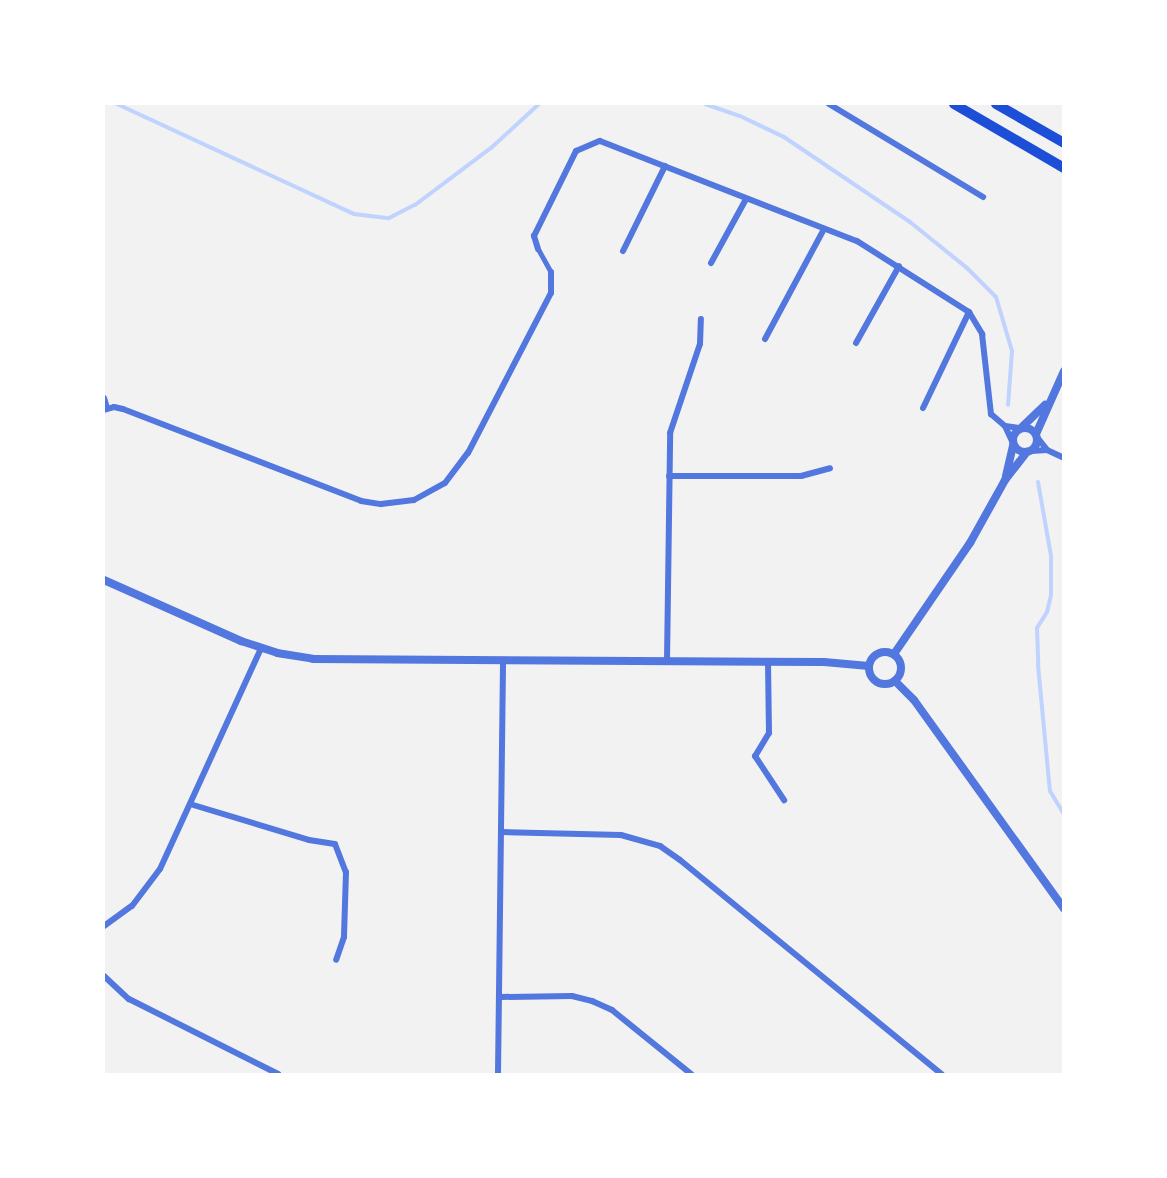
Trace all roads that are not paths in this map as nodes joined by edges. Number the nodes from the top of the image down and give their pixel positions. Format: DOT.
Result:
graph roads {
  1 [pos="829,104"];
  2 [pos="954,104"];
  3 [pos="996,104"];
  4 [pos="1064,143"];
  5 [pos="665,166"];
  6 [pos="1064,168"];
  7 [pos="983,197"];
  8 [pos="746,199"];
  9 [pos="824,229"];
  10 [pos="538,249"];
  11 [pos="623,251"];
  12 [pos="711,263"];
  13 [pos="899,266"];
  14 [pos="551,272"];
  15 [pos="969,312"];
  16 [pos="701,319"];
  17 [pos="765,339"];
  18 [pos="856,343"];
  19 [pos="1064,371"];
  20 [pos="104,398"];
  21 [pos="1048,403"];
  22 [pos="923,408"];
  23 [pos="105,409"];
  24 [pos="1005,426"];
  25 [pos="1021,428"];
  26 [pos="1037,436"];
  27 [pos="1013,443"];
  28 [pos="1047,450"];
  29 [pos="1029,451"];
  30 [pos="1064,458"];
  31 [pos="830,468"];
  32 [pos="669,476"];
  33 [pos="1005,480"];
  34 [pos="104,580"];
  35 [pos="261,648"];
  36 [pos="894,654"];
  37 [pos="503,661"];
  38 [pos="667,661"];
  39 [pos="768,662"];
  40 [pos="869,666"];
  41 [pos="895,681"];
  42 [pos="784,800"];
  43 [pos="190,804"];
  44 [pos="501,832"];
  45 [pos="1064,909"];
  46 [pos="104,926"];
  47 [pos="336,960"];
  48 [pos="104,976"];
  49 [pos="501,997"];
  50 [pos="278,1074"];
  51 [pos="498,1074"];
  52 [pos="691,1074"];
  53 [pos="941,1074"];
  1 -- 7 [label="street"];
  2 -- 6 [label="main road"];
  3 -- 4 [label="main road"];
  5 -- 8 [label="street"];
  5 -- 10 [label="street"];
  5 -- 11 [label="street"];
  8 -- 9 [label="street"];
  8 -- 12 [label="street"];
  9 -- 13 [label="street"];
  9 -- 17 [label="street"];
  10 -- 14 [label="street"];
  13 -- 15 [label="street"];
  13 -- 18 [label="street"];
  14 -- 23 [label="street"];
  15 -- 22 [label="street"];
  15 -- 24 [label="street"];
  16 -- 32 [label="street"];
  19 -- 21 [label="street"];
  20 -- 23 [label="street"];
  21 -- 25 [label="street"];
  21 -- 26 [label="street"];
  24 -- 25 [label="street"];
  24 -- 27 [label="street"];
  25 -- 26 [label="street"];
  25 -- 27 [label="street"];
  26 -- 28 [label="street"];
  26 -- 29 [label="street"];
  27 -- 29 [label="street"];
  27 -- 33 [label="street"];
  28 -- 29 [label="street"];
  28 -- 30 [label="street"];
  29 -- 33 [label="street"];
  31 -- 32 [label="street"];
  32 -- 38 [label="street"];
  33 -- 36 [label="street"];
  34 -- 35 [label="street"];
  35 -- 37 [label="street"];
  35 -- 43 [label="street"];
  36 -- 40 [label="street"];
  36 -- 41 [label="street"];
  37 -- 38 [label="street"];
  37 -- 44 [label="street"];
  38 -- 39 [label="street"];
  39 -- 40 [label="street"];
  39 -- 42 [label="street"];
  40 -- 41 [label="street"];
  41 -- 45 [label="street"];
  43 -- 46 [label="street"];
  43 -- 47 [label="street"];
  44 -- 49 [label="street"];
  44 -- 53 [label="street"];
  48 -- 50 [label="street"];
  49 -- 51 [label="street"];
  49 -- 52 [label="street"];
}
